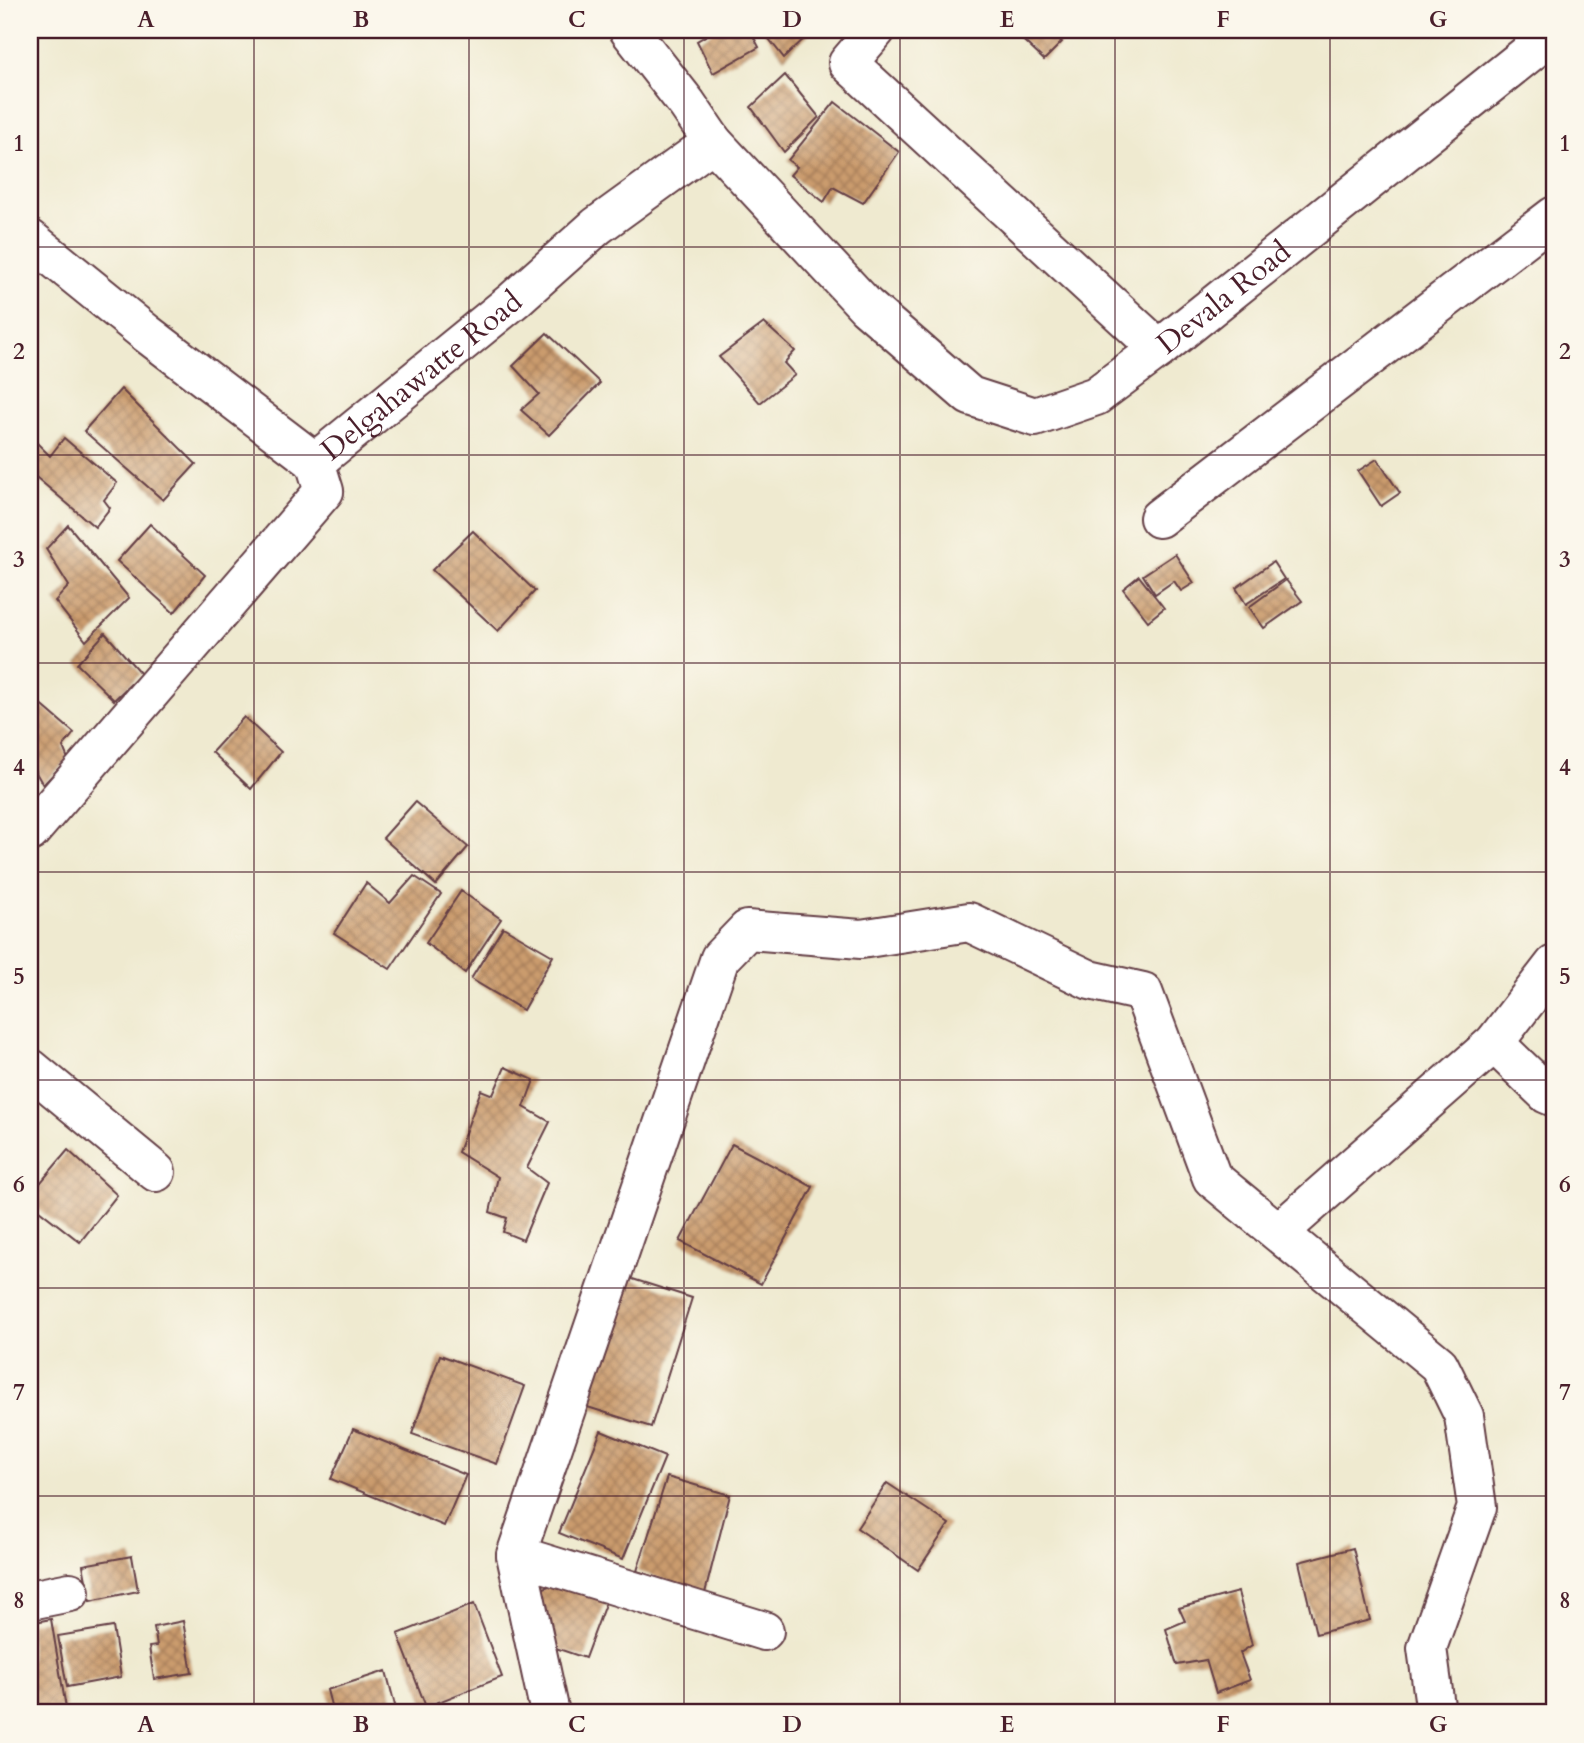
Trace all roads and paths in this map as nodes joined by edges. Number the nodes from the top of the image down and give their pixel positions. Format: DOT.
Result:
graph roads {
  1 [pos="629,30"];
  2 [pos="876,30"];
  3 [pos="1554,33"];
  4 [pos="713,142"];
  5 [pos="1554,216"];
  6 [pos="30,239"];
  7 [pos="1159,349"];
  8 [pos="315,462"];
  9 [pos="1158,518"];
  10 [pos="30,832"];
  11 [pos="1554,965"];
  12 [pos="1494,1043"];
  13 [pos="30,1068"];
  14 [pos="1554,1097"];
  15 [pos="156,1172"];
  16 [pos="1279,1232"];
  17 [pos="516,1555"];
  18 [pos="69,1592"];
  19 [pos="30,1600"];
  20 [pos="765,1631"];
  21 [pos="550,1713"];
  22 [pos="1436,1713"];
  1 -- 4 [label="street"];
  2 -- 7 [label="street, Devala Road"];
  3 -- 7 [label="street, Devala Road"];
  4 -- 7 [label="street"];
  4 -- 8 [label="street, Delgahawatte Road"];
  5 -- 9 [label="street"];
  6 -- 8 [label="street, Delgahawatte Road"];
  8 -- 10 [label="street"];
  11 -- 12 [label="street"];
  12 -- 14 [label="street"];
  12 -- 16 [label="street"];
  13 -- 15 [label="street"];
  16 -- 17 [label="street"];
  16 -- 22 [label="street"];
  17 -- 20 [label="street"];
  17 -- 21 [label="street"];
  18 -- 19 [label="street"];
}
